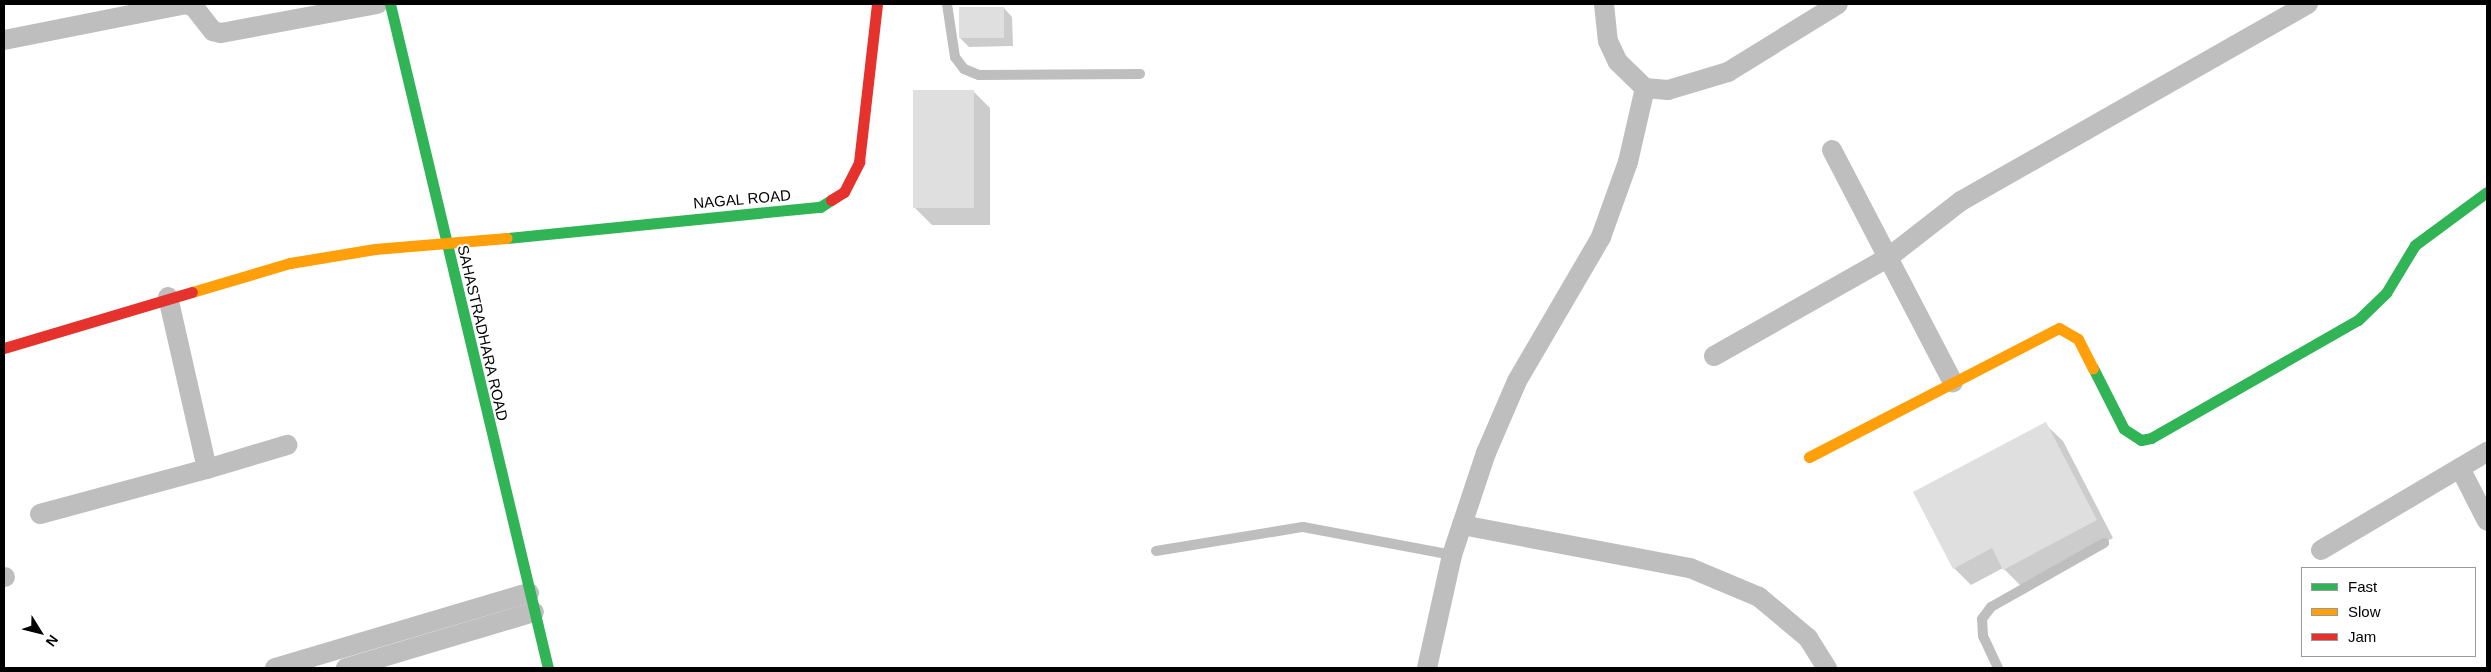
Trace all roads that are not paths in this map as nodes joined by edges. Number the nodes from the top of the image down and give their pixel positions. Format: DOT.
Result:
graph roads {
  1 [pos="377,4"];
  2 [pos="390,4"];
  3 [pos="877,4"];
  4 [pos="947,4"];
  5 [pos="1604,4"];
  6 [pos="1838,4"];
  7 [pos="2308,4"];
  8 [pos="4,40"];
  9 [pos="1140,74"];
  10 [pos="1645,88"];
  11 [pos="1832,150"];
  12 [pos="2487,192"];
  13 [pos="447,246"];
  14 [pos="1889,257"];
  15 [pos="168,297"];
  16 [pos="4,348"];
  17 [pos="1714,356"];
  18 [pos="1953,382"];
  19 [pos="286,445"];
  20 [pos="2487,452"];
  21 [pos="1809,456"];
  22 [pos="2460,468"];
  23 [pos="207,469"];
  24 [pos="40,514"];
  25 [pos="2487,521"];
  26 [pos="1462,525"];
  27 [pos="2104,543"];
  28 [pos="2321,550"];
  29 [pos="1156,551"];
  30 [pos="1452,555"];
  31 [pos="529,593"];
  32 [pos="534,612"];
  33 [pos="275,668"];
  34 [pos="346,668"];
  35 [pos="548,668"];
  36 [pos="1427,668"];
  37 [pos="1827,668"];
  38 [pos="1998,668"];
  1 -- 8 [label="street"];
  2 -- 13 [label="street, SAHASTRADHARA ROAD"];
  3 -- 13 [label="street, NAGAL ROAD"];
  4 -- 9 [label="lane"];
  5 -- 10 [label="street"];
  6 -- 10 [label="street"];
  7 -- 14 [label="street"];
  10 -- 26 [label="street"];
  11 -- 14 [label="street"];
  12 -- 18 [label="street"];
  13 -- 15 [label="street, NAGAL ROAD"];
  13 -- 31 [label="street, SAHASTRADHARA ROAD"];
  14 -- 17 [label="street"];
  14 -- 18 [label="street"];
  15 -- 16 [label="street, NAGAL ROAD"];
  15 -- 23 [label="street"];
  18 -- 21 [label="street"];
  19 -- 23 [label="street"];
  20 -- 22 [label="street"];
  22 -- 25 [label="street"];
  22 -- 28 [label="street"];
  23 -- 24 [label="street"];
  26 -- 30 [label="street"];
  26 -- 37 [label="street"];
  27 -- 38 [label="lane"];
  29 -- 30 [label="lane"];
  30 -- 36 [label="street"];
  31 -- 32 [label="street, SAHASTRADHARA ROAD"];
  31 -- 33 [label="street"];
  32 -- 34 [label="street"];
  32 -- 35 [label="street, SAHASTRADHARA ROAD"];
}
